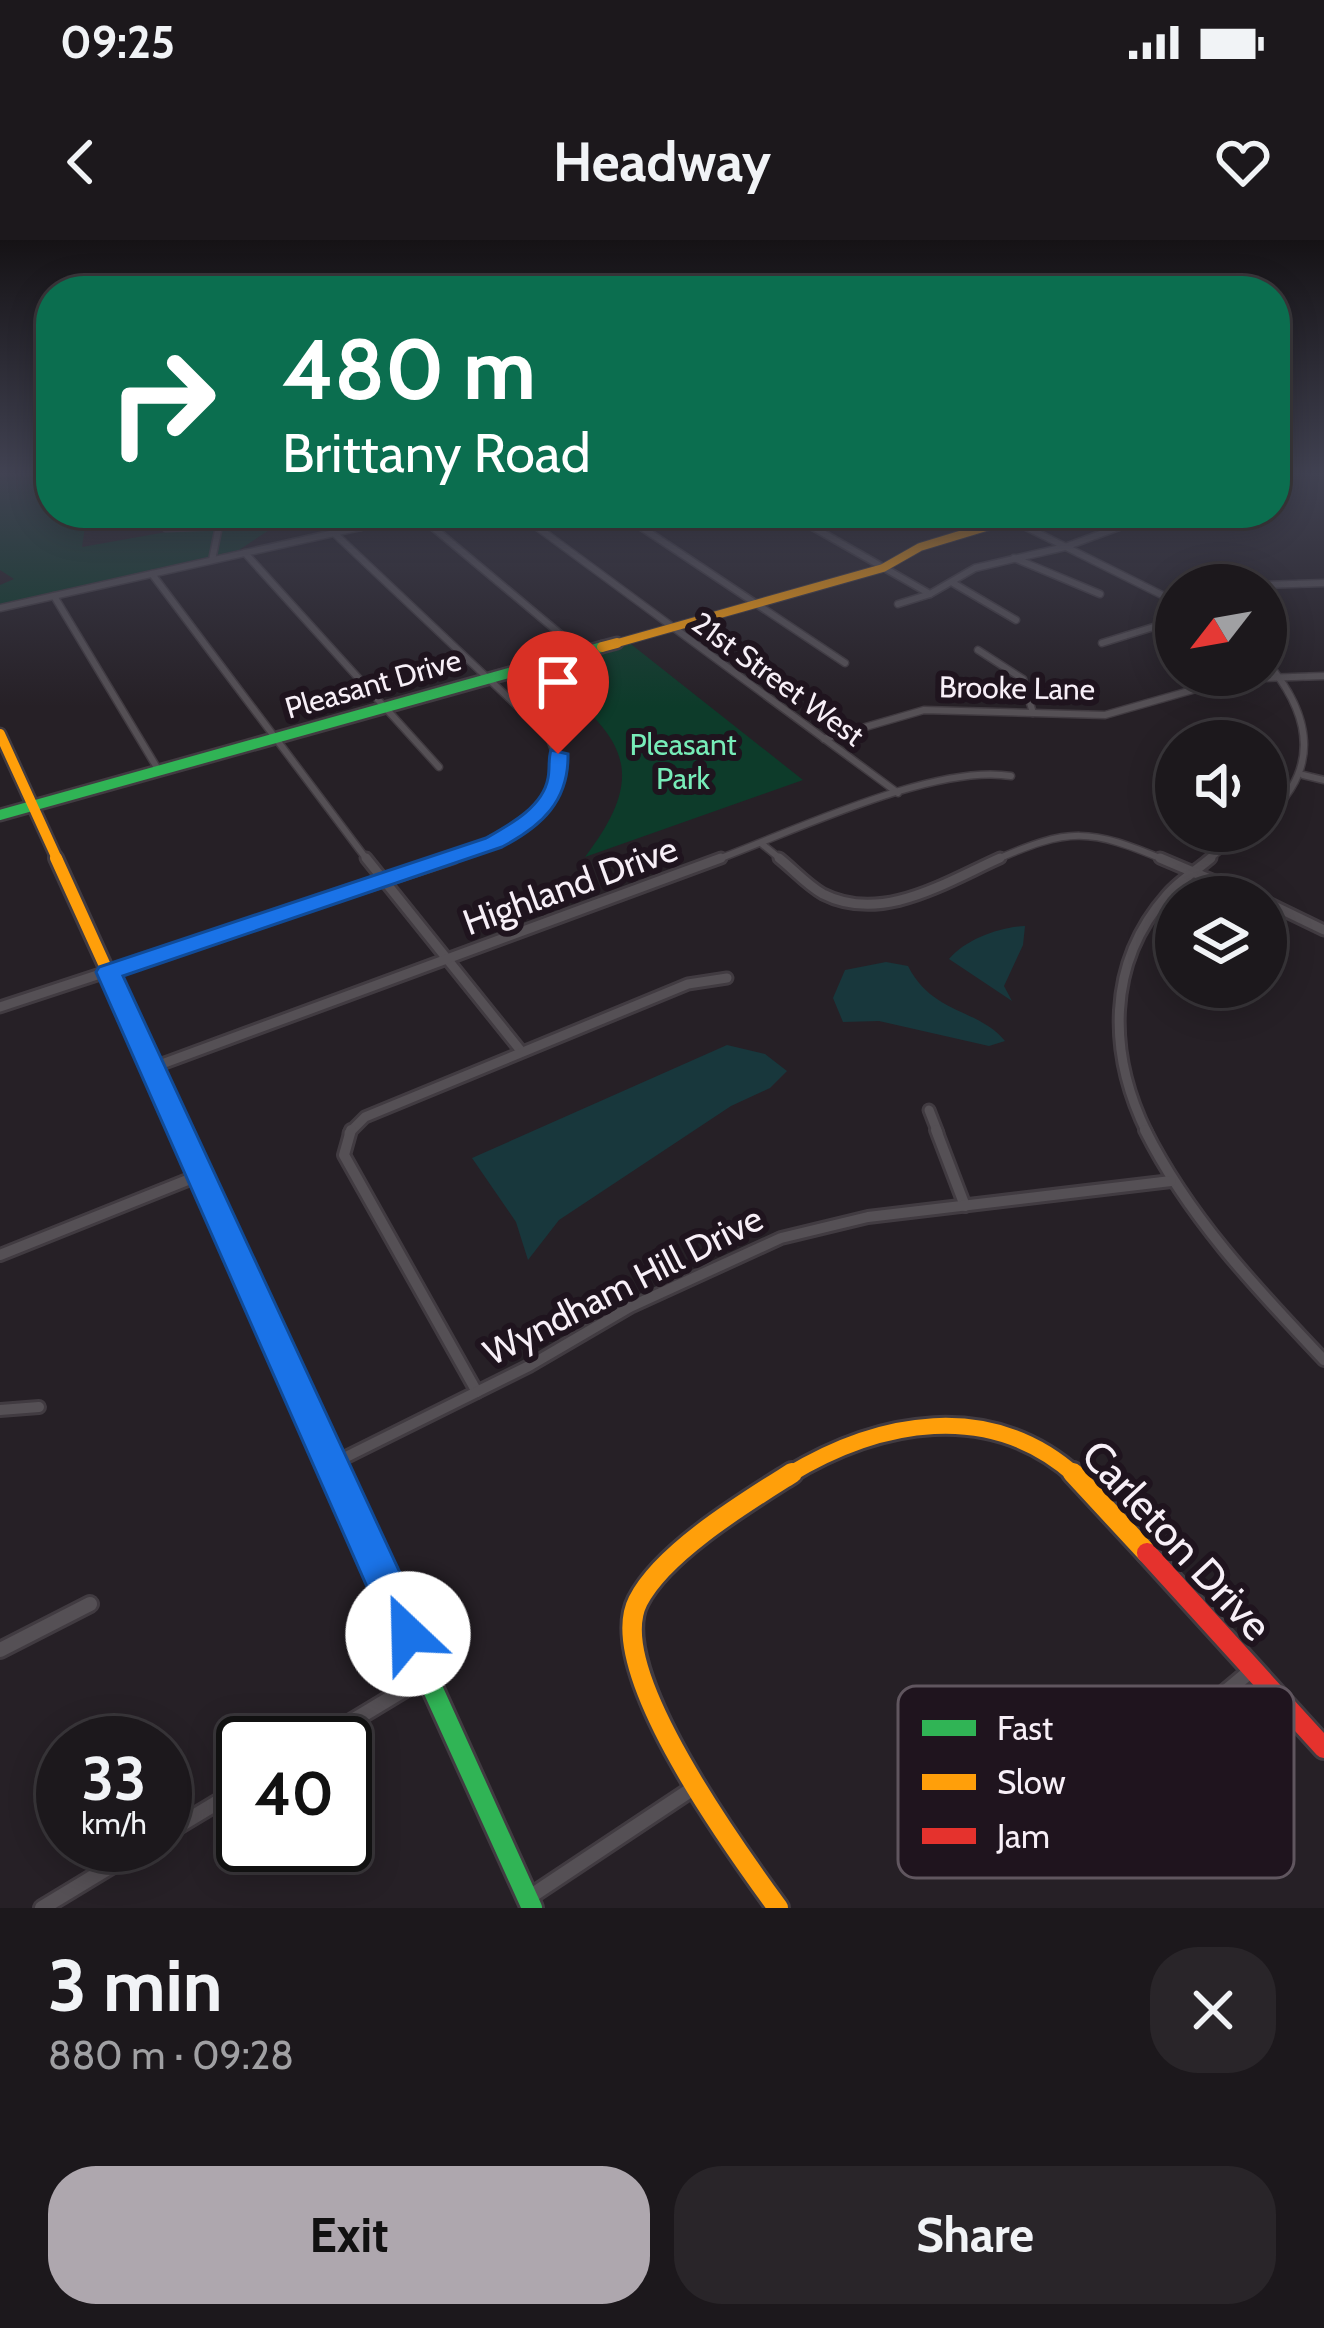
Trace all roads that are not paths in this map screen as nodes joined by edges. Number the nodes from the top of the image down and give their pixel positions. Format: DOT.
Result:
graph roads {
  1 [pos="214,552"];
  2 [pos="250,552"];
  3 [pos="354,552"];
  4 [pos="464,552"];
  5 [pos="570,552"];
  6 [pos="678,552"];
  7 [pos="856,552"];
  8 [pos="912,552"];
  9 [pos="1045,552"];
  10 [pos="1073,552"];
  11 [pos="245,553"];
  12 [pos="1014,558"];
  13 [pos="212,560"];
  14 [pos="884,568"];
  15 [pos="152,574"];
  16 [pos="953,583"];
  17 [pos="1324,583"];
  18 [pos="1287,584"];
  19 [pos="1155,592"];
  20 [pos="1100,594"];
  21 [pos="930,595"];
  22 [pos="54,596"];
  23 [pos="757,604"];
  24 [pos="898,604"];
  25 [pos="0,608"];
  26 [pos="1016,620"];
  27 [pos="1155,627"];
  28 [pos="672,628"];
  29 [pos="1102,643"];
  30 [pos="978,650"];
  31 [pos="583,653"];
  32 [pos="845,663"];
  33 [pos="1287,676"];
  34 [pos="1324,676"];
  35 [pos="487,680"];
  36 [pos="1287,691"];
  37 [pos="1172,696"];
  38 [pos="386,708"];
  39 [pos="1033,713"];
  40 [pos="0,734"];
  41 [pos="276,739"];
  42 [pos="824,739"];
  43 [pos="439,767"];
  44 [pos="159,771"];
  45 [pos="1303,775"];
  46 [pos="1011,776"];
  47 [pos="1324,780"];
  48 [pos="898,793"];
  49 [pos="1287,799"];
  50 [pos="32,806"];
  51 [pos="0,815"];
  52 [pos="762,844"];
  53 [pos="1216,852"];
  54 [pos="1191,872"];
  55 [pos="1201,876"];
  56 [pos="384,882"];
  57 [pos="1287,910"];
  58 [pos="1301,916"];
  59 [pos="1324,920"];
  60 [pos="1324,930"];
  61 [pos="448,958"];
  62 [pos="108,972"];
  63 [pos="727,978"];
  64 [pos="0,1007"];
  65 [pos="521,1051"];
  66 [pos="151,1068"];
  67 [pos="929,1110"];
  68 [pos="200,1175"];
  69 [pos="1172,1181"];
  70 [pos="965,1206"];
  71 [pos="0,1255"];
  72 [pos="1324,1360"];
  73 [pos="478,1392"];
  74 [pos="39,1407"];
  75 [pos="0,1410"];
  76 [pos="332,1464"];
  77 [pos="90,1604"];
  78 [pos="0,1650"];
  79 [pos="1253,1670"];
  80 [pos="427,1676"];
  81 [pos="1234,1686"];
  82 [pos="1268,1686"];
  83 [pos="1294,1715"];
  84 [pos="361,1716"];
  85 [pos="1324,1748"];
  86 [pos="698,1785"];
  87 [pos="101,1872"];
  88 [pos="530,1903"];
  89 [pos="41,1908"];
  90 [pos="778,1908"];
  1 -- 13 [label="street"];
  2 -- 11 [label="street"];
  3 -- 35 [label="street"];
  4 -- 31 [label="street"];
  5 -- 28 [label="street, 21st Street West"];
  6 -- 23 [label="street"];
  7 -- 14 [label="street"];
  8 -- 14 [label="street, Pleasant Drive"];
  9 -- 12 [label="street"];
  10 -- 19 [label="street"];
  11 -- 13 [label="street"];
  11 -- 38 [label="street"];
  12 -- 16 [label="street"];
  12 -- 20 [label="street"];
  13 -- 15 [label="street"];
  14 -- 21 [label="street"];
  14 -- 23 [label="street, Pleasant Drive"];
  15 -- 22 [label="street"];
  15 -- 41 [label="street"];
  16 -- 21 [label="street"];
  16 -- 26 [label="street"];
  17 -- 18 [label="street"];
  21 -- 24 [label="street"];
  22 -- 25 [label="street"];
  22 -- 44 [label="street"];
  23 -- 28 [label="street, Pleasant Drive"];
  23 -- 32 [label="street"];
  27 -- 29 [label="street"];
  28 -- 31 [label="street, Pleasant Drive"];
  28 -- 42 [label="street, 21st Street West"];
  30 -- 39 [label="street"];
  31 -- 35 [label="street, Pleasant Drive"];
  33 -- 34 [label="street, Brooke Lane"];
  35 -- 38 [label="street, Pleasant Drive"];
  35 -- 56 [label="street"];
  36 -- 45 [label="street"];
  37 -- 39 [label="street, Brooke Lane"];
  38 -- 41 [label="street, Pleasant Drive"];
  38 -- 43 [label="street"];
  39 -- 42 [label="street, Brooke Lane"];
  40 -- 50 [label="street"];
  41 -- 44 [label="street, Pleasant Drive"];
  41 -- 56 [label="street"];
  42 -- 48 [label="street, 21st Street West"];
  44 -- 50 [label="street, Pleasant Drive"];
  45 -- 47 [label="street"];
  45 -- 49 [label="street"];
  46 -- 48 [label="street, Highland Drive"];
  48 -- 52 [label="street, Highland Drive"];
  50 -- 51 [label="street, Pleasant Drive"];
  50 -- 62 [label="street"];
  52 -- 54 [label="street"];
  52 -- 61 [label="street, Highland Drive"];
  53 -- 54 [label="street"];
  54 -- 55 [label="street"];
  54 -- 69 [label="street"];
  56 -- 61 [label="street"];
  56 -- 62 [label="street"];
  57 -- 58 [label="street"];
  58 -- 59 [label="street"];
  58 -- 60 [label="street"];
  61 -- 65 [label="street"];
  61 -- 66 [label="street, Highland Drive"];
  62 -- 64 [label="street"];
  62 -- 66 [label="street"];
  63 -- 65 [label="street"];
  65 -- 73 [label="street"];
  66 -- 68 [label="street"];
  67 -- 70 [label="street"];
  68 -- 71 [label="street"];
  68 -- 76 [label="street"];
  69 -- 70 [label="street, Wyndham Hill Drive"];
  69 -- 72 [label="street"];
  70 -- 73 [label="street, Wyndham Hill Drive"];
  73 -- 76 [label="street, Wyndham Hill Drive"];
  74 -- 75 [label="street"];
  76 -- 80 [label="street"];
  77 -- 78 [label="street"];
  79 -- 81 [label="street"];
  79 -- 82 [label="street, Carleton Drive"];
  79 -- 86 [label="street, Carleton Drive"];
  80 -- 84 [label="street"];
  80 -- 88 [label="street"];
  83 -- 85 [label="street, Carleton Drive"];
  86 -- 88 [label="street"];
  86 -- 90 [label="street, Carleton Drive"];
  87 -- 89 [label="street"];
}
